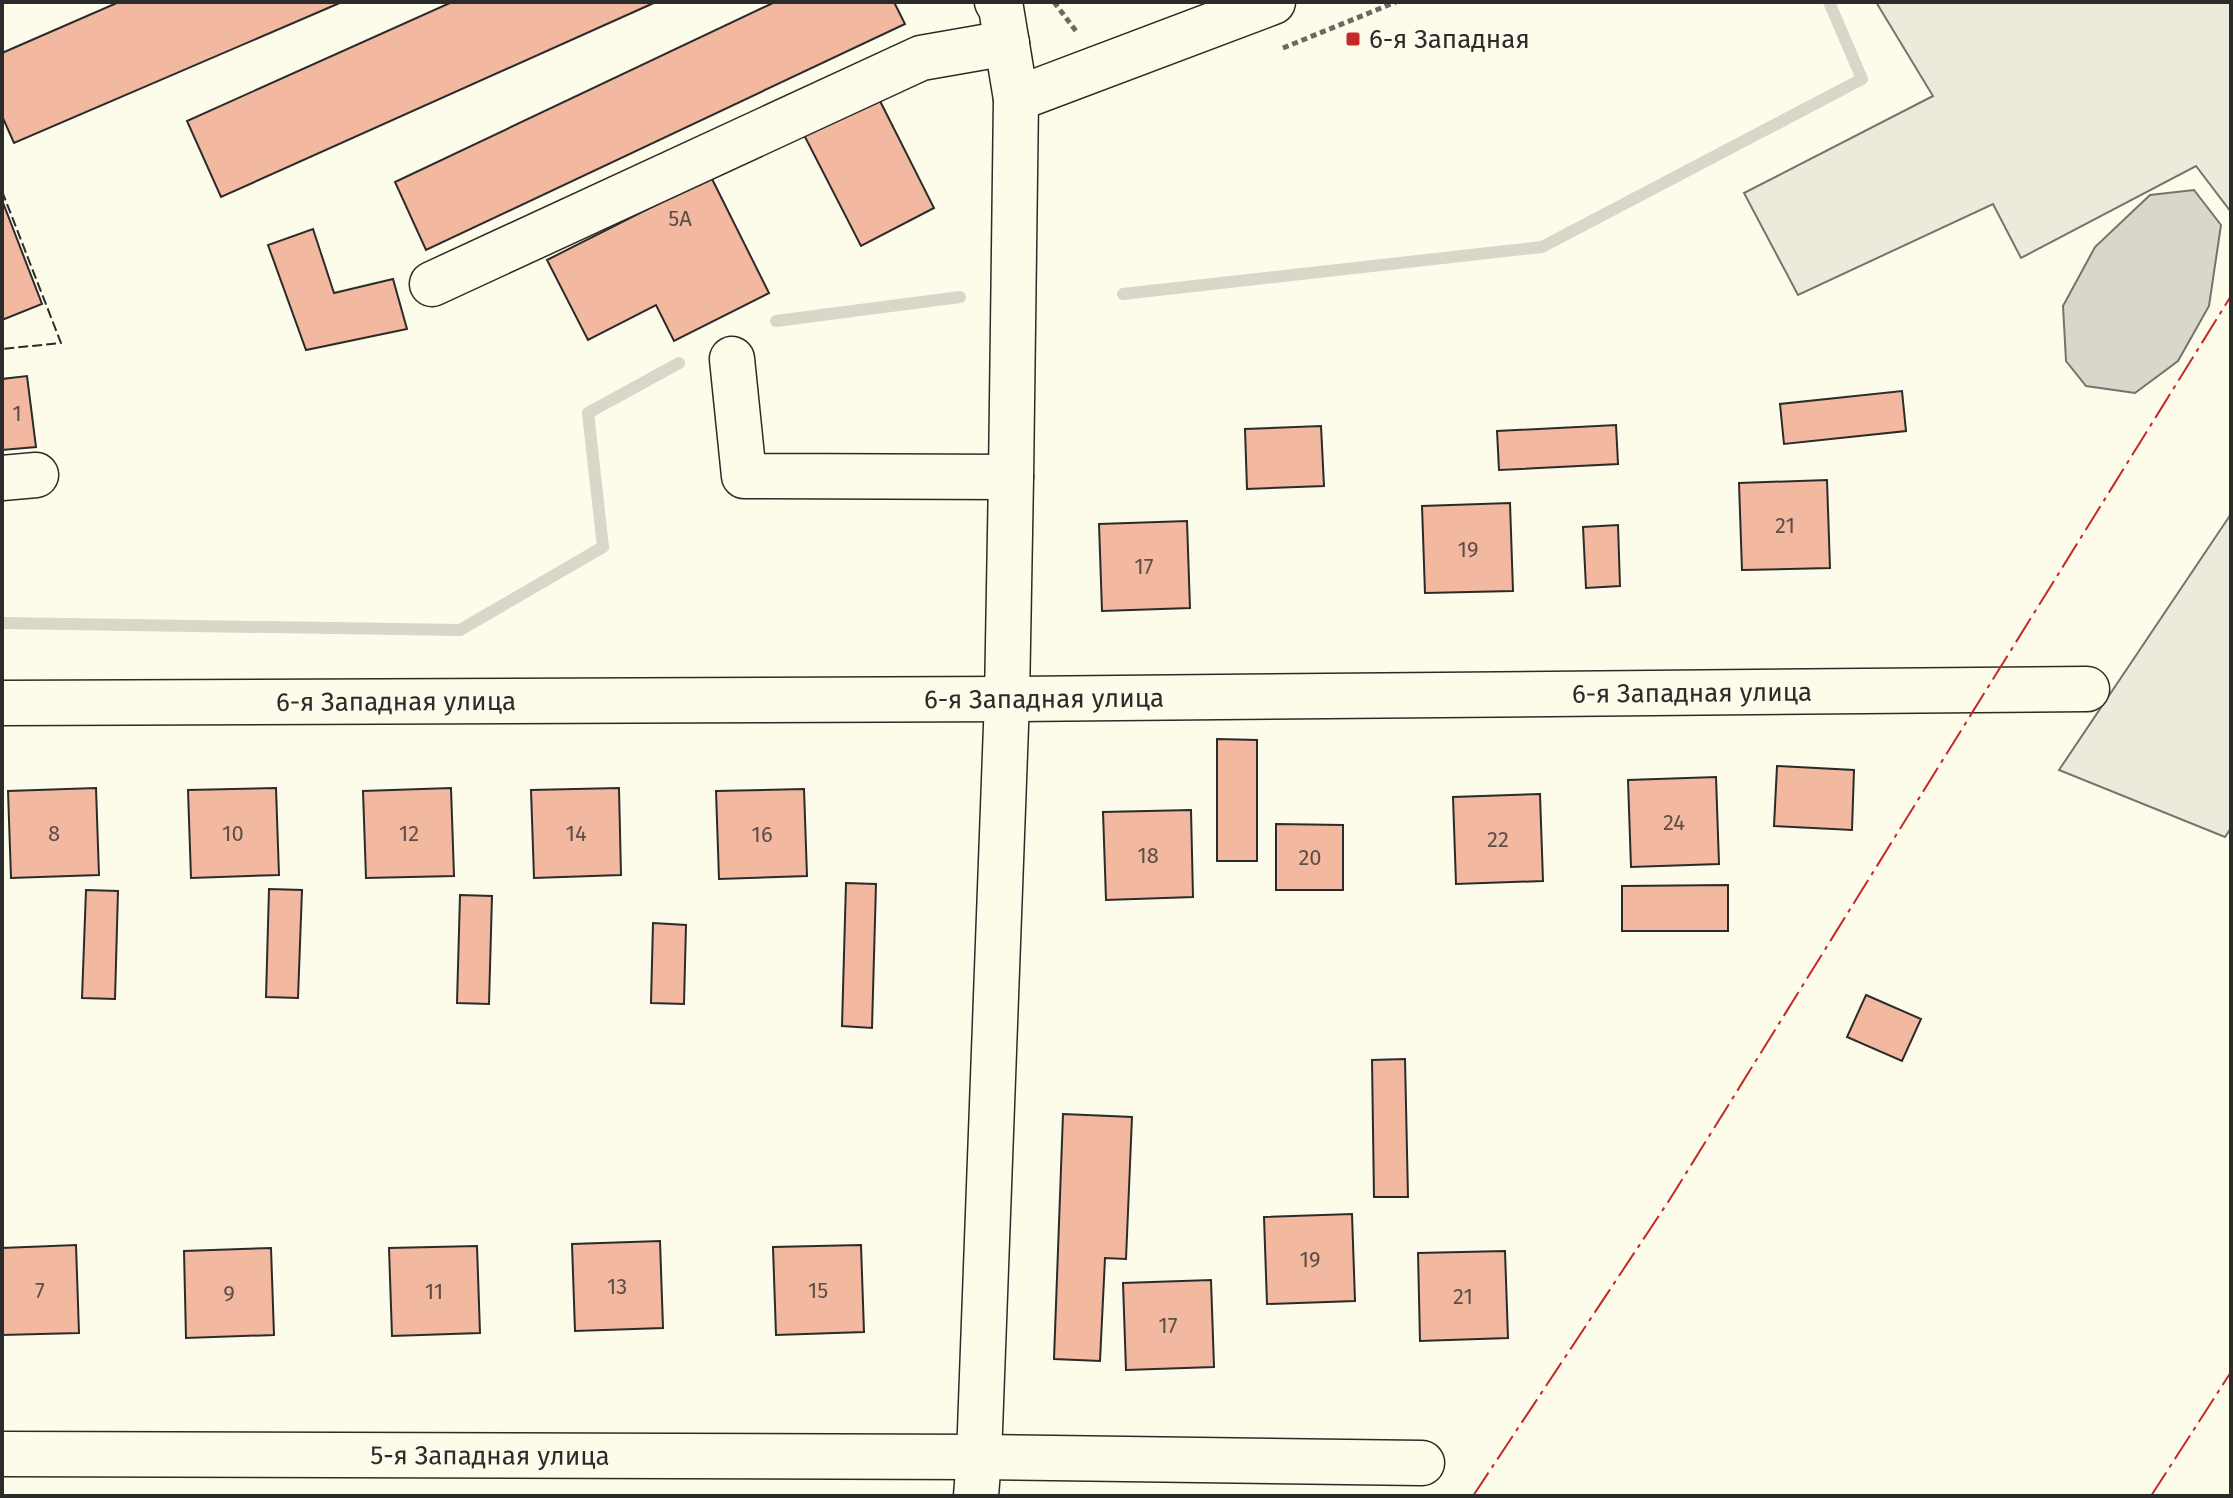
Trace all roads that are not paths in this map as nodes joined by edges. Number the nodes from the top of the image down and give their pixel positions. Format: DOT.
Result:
graph roads {
  1 [pos="1273,2"];
  2 [pos="1002,22"];
  3 [pos="1016,99"];
  4 [pos="432,284"];
  5 [pos="732,359"];
  6 [pos="1011,477"];
  7 [pos="2087,689"];
  8 [pos="1007,699"];
  9 [pos="2,703"];
  10 [pos="2,1454"];
  11 [pos="1422,1463"];
  12 [pos="978,1477"];
  1 -- 3 [label="street"];
  2 -- 3 [label="street"];
  2 -- 4 [label="street"];
  3 -- 6 [label="street"];
  5 -- 6 [label="street"];
  6 -- 8 [label="street"];
  7 -- 8 [label="street, 6-я Западная улица"];
  8 -- 9 [label="street, 6-я Западная улица"];
  8 -- 12 [label="street"];
  10 -- 12 [label="street, 5-я Западная улица"];
  11 -- 12 [label="street, 5-я Западная улица"];
}
